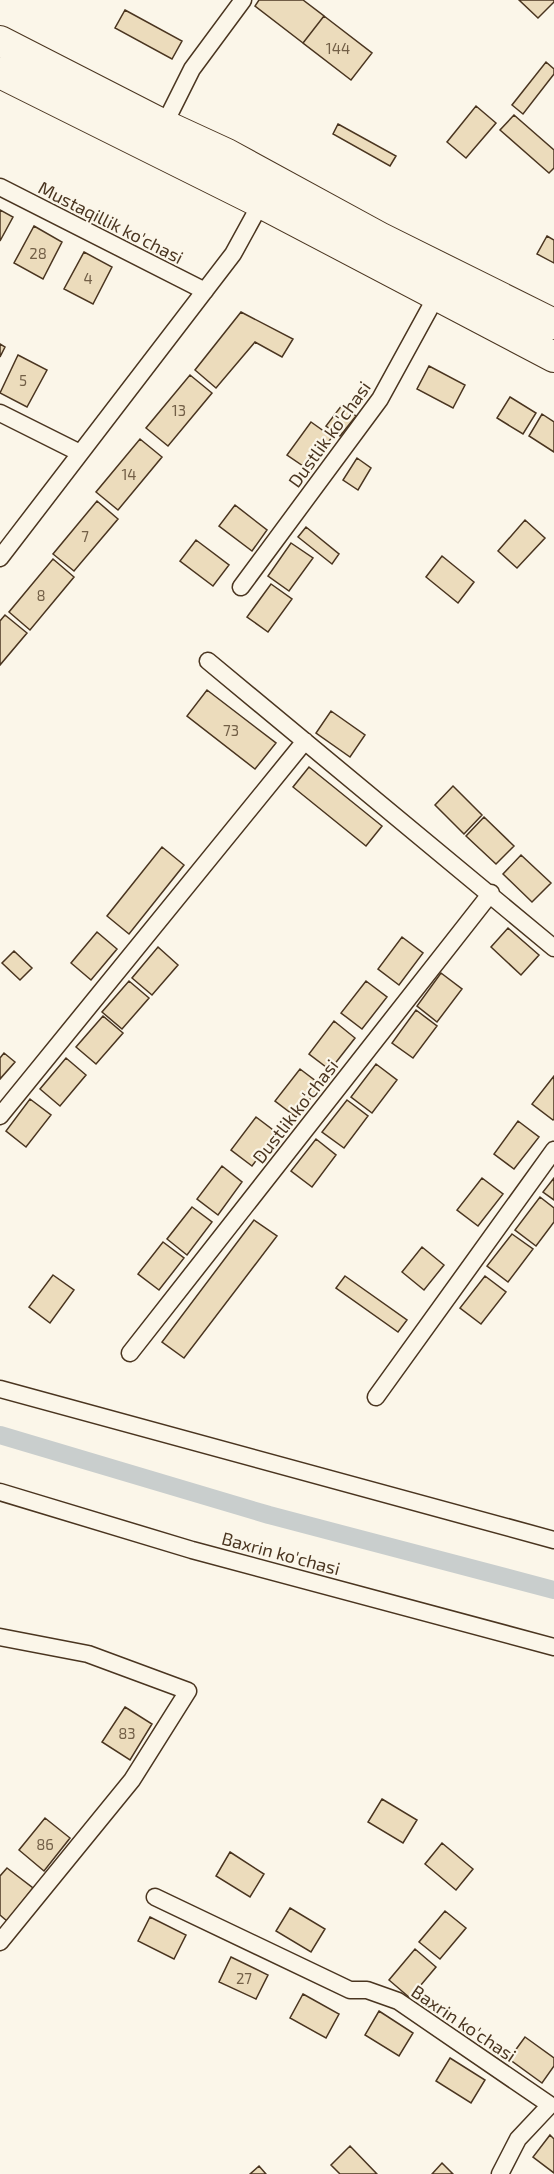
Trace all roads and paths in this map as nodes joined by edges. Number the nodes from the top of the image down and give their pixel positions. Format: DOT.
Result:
graph roads {
  1 [pos="243,0"];
  2 [pos="0,41"];
  3 [pos="0,73"];
  4 [pos="164,125"];
  5 [pos="0,187"];
  6 [pos="261,203"];
  7 [pos="205,291"];
  8 [pos="437,295"];
  9 [pos="554,324"];
  10 [pos="554,357"];
  11 [pos="0,413"];
  12 [pos="80,453"];
  13 [pos="0,558"];
  14 [pos="241,587"];
  15 [pos="208,661"];
  16 [pos="305,741"];
  17 [pos="491,893"];
  18 [pos="554,948"];
  19 [pos="0,1116"];
  20 [pos="554,1150"];
  21 [pos="130,1353"];
  22 [pos="0,1389"];
  23 [pos="376,1396"];
  24 [pos="0,1492"];
  25 [pos="554,1540"];
  26 [pos="0,1637"];
  27 [pos="554,1647"];
  28 [pos="155,1897"];
  29 [pos="0,1942"];
  30 [pos="552,2106"];
  31 [pos="500,2174"];
  1 -- 4 [label="street"];
  2 -- 4 [label="highway"];
  3 -- 6 [label="highway"];
  4 -- 9 [label="highway"];
  5 -- 7 [label="street, Mustaqillik ko'chasi"];
  6 -- 7 [label="street"];
  6 -- 8 [label="highway"];
  7 -- 12 [label="street"];
  8 -- 10 [label="highway"];
  8 -- 14 [label="street, Dustlik ko'chasi"];
  11 -- 12 [label="street"];
  12 -- 13 [label="street"];
  15 -- 16 [label="street"];
  16 -- 17 [label="street"];
  16 -- 19 [label="street"];
  17 -- 18 [label="street"];
  17 -- 21 [label="street, Dustlik ko'chasi"];
  20 -- 23 [label="street"];
  22 -- 25 [label="street"];
  24 -- 27 [label="street, Baxrin ko'chasi"];
  26 -- 29 [label="street"];
  28 -- 30 [label="street, Baxrin ko'chasi"];
  30 -- 31 [label="street, Baxrin ko'chasi"];
}
